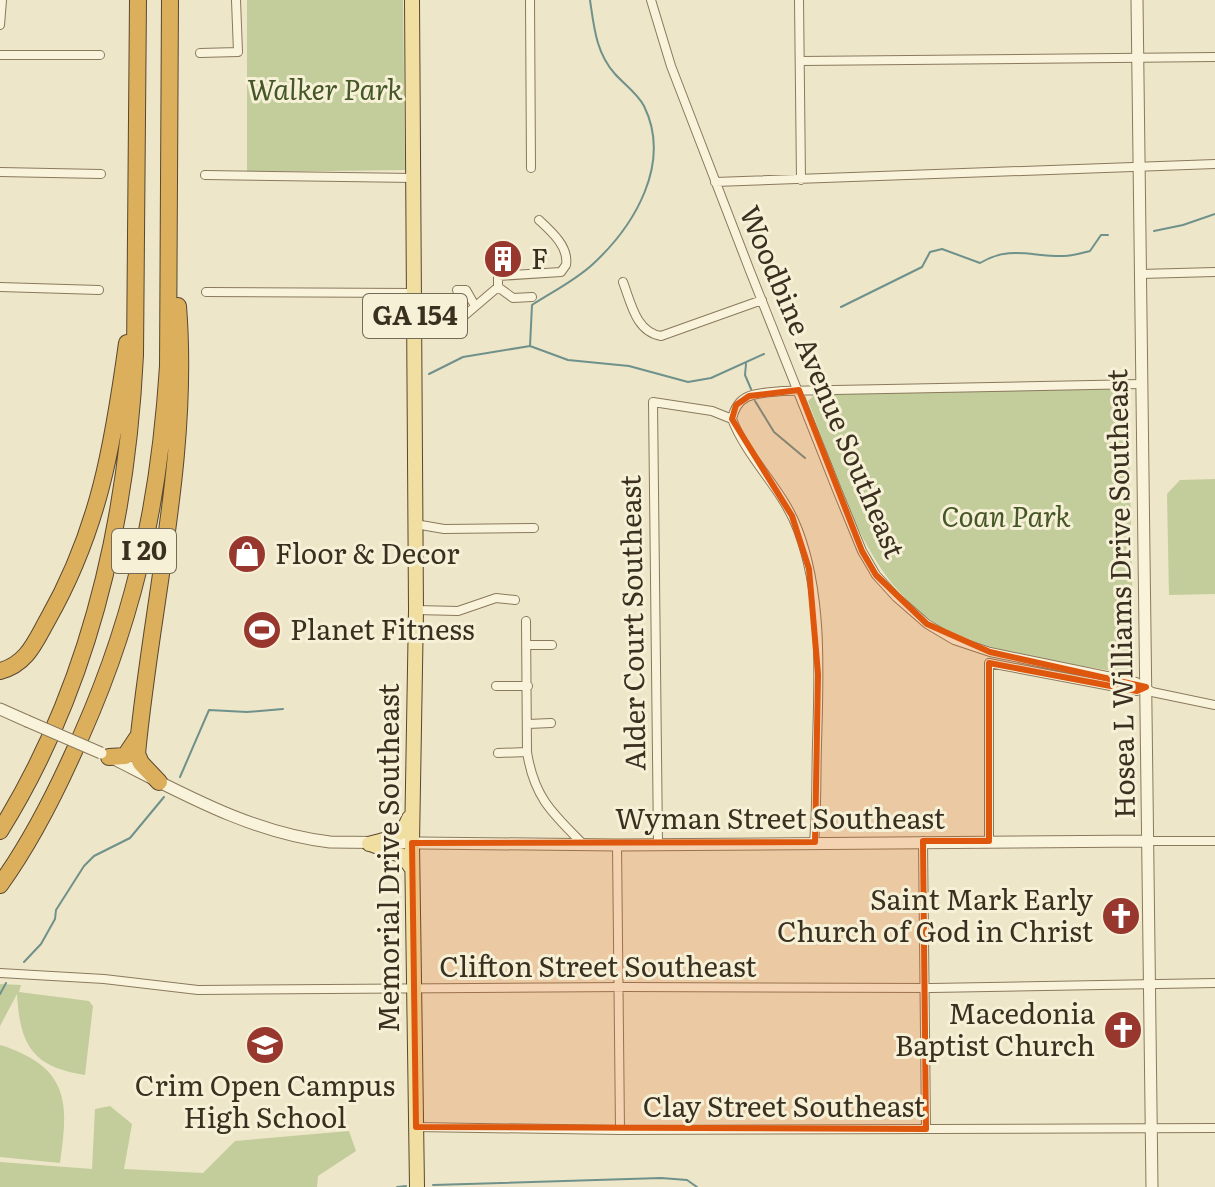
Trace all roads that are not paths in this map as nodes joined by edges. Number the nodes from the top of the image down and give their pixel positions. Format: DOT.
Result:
graph roads {
  1 [pos="138,0"];
  2 [pos="170,0"];
  3 [pos="236,0"];
  4 [pos="412,0"];
  5 [pos="530,0"];
  6 [pos="651,0"];
  7 [pos="799,0"];
  8 [pos="1137,0"];
  9 [pos="1,4"];
  10 [pos="0,25"];
  11 [pos="200,53"];
  12 [pos="0,55"];
  13 [pos="100,55"];
  14 [pos="1215,57"];
  15 [pos="1138,58"];
  16 [pos="800,61"];
  17 [pos="1215,164"];
  18 [pos="1139,167"];
  19 [pos="531,168"];
  20 [pos="0,172"];
  21 [pos="101,174"];
  22 [pos="205,175"];
  23 [pos="414,178"];
  24 [pos="801,180"];
  25 [pos="715,182"];
  26 [pos="169,187"];
  27 [pos="539,220"];
  28 [pos="137,250"];
  29 [pos="1215,272"];
  30 [pos="1140,274"];
  31 [pos="623,282"];
  32 [pos="0,287"];
  33 [pos="498,287"];
  34 [pos="99,290"];
  35 [pos="457,290"];
  36 [pos="206,292"];
  37 [pos="415,293"];
  38 [pos="532,297"];
  39 [pos="762,300"];
  40 [pos="475,306"];
  41 [pos="415,316"];
  42 [pos="1142,384"];
  43 [pos="799,390"];
  44 [pos="732,419"];
  45 [pos="415,524"];
  46 [pos="534,528"];
  47 [pos="515,600"];
  48 [pos="416,610"];
  49 [pos="526,621"];
  50 [pos="527,645"];
  51 [pos="552,645"];
  52 [pos="0,671"];
  53 [pos="496,686"];
  54 [pos="528,686"];
  55 [pos="1146,687"];
  56 [pos="0,699"];
  57 [pos="1215,705"];
  58 [pos="5,711"];
  59 [pos="551,723"];
  60 [pos="528,724"];
  61 [pos="139,732"];
  62 [pos="527,752"];
  63 [pos="498,753"];
  64 [pos="105,755"];
  65 [pos="159,782"];
  66 [pos="413,806"];
  67 [pos="0,831"];
  68 [pos="923,841"];
  69 [pos="989,841"];
  70 [pos="1148,841"];
  71 [pos="1215,841"];
  72 [pos="814,842"];
  73 [pos="412,843"];
  74 [pos="658,843"];
  75 [pos="369,844"];
  76 [pos="583,844"];
  77 [pos="617,845"];
  78 [pos="413,869"];
  79 [pos="0,885"];
  80 [pos="0,973"];
  81 [pos="1150,982"];
  82 [pos="1215,983"];
  83 [pos="620,987"];
  84 [pos="926,988"];
  85 [pos="414,990"];
  86 [pos="416,1127"];
  87 [pos="1151,1128"];
  88 [pos="1215,1128"];
  89 [pos="926,1129"];
  90 [pos="620,1130"];
  91 [pos="417,1187"];
  92 [pos="1152,1187"];
  1 -- 28 [label="highway, I 20"];
  2 -- 26 [label="highway, I 20"];
  3 -- 11 [label="street"];
  4 -- 23 [label="main road, Memorial Drive Southeast / GA 154"];
  5 -- 19 [label="street"];
  6 -- 25 [label="street, Woodbine Avenue Southeast"];
  7 -- 16 [label="street"];
  8 -- 15 [label="street, Hosea L Williams Drive Southeast"];
  9 -- 10 [label="street"];
  12 -- 13 [label="street"];
  14 -- 15 [label="street"];
  15 -- 16 [label="street"];
  15 -- 18 [label="street, Hosea L Williams Drive Southeast"];
  16 -- 24 [label="street"];
  17 -- 18 [label="street"];
  18 -- 24 [label="street"];
  18 -- 30 [label="street, Hosea L Williams Drive Southeast"];
  20 -- 21 [label="street"];
  22 -- 23 [label="street"];
  23 -- 37 [label="main road, Memorial Drive Southeast / GA 154"];
  24 -- 25 [label="street"];
  25 -- 39 [label="street, Woodbine Avenue Southeast"];
  26 -- 61 [label="highway"];
  26 -- 79 [label="highway, I 20"];
  27 -- 33 [label="street"];
  28 -- 52 [label="highway"];
  28 -- 67 [label="highway, I 20"];
  29 -- 30 [label="street"];
  30 -- 42 [label="street, Hosea L Williams Drive Southeast"];
  31 -- 39 [label="street"];
  32 -- 34 [label="street"];
  33 -- 38 [label="street"];
  33 -- 40 [label="street"];
  35 -- 40 [label="street"];
  36 -- 37 [label="street"];
  37 -- 41 [label="main road, Memorial Drive Southeast / GA 154"];
  39 -- 43 [label="street, Woodbine Avenue Southeast"];
  40 -- 41 [label="street"];
  41 -- 45 [label="main road, Memorial Drive Southeast / GA 154"];
  42 -- 43 [label="street"];
  42 -- 55 [label="street, Hosea L Williams Drive Southeast"];
  43 -- 44 [label="street"];
  43 -- 55 [label="street, Woodbine Avenue Southeast"];
  44 -- 72 [label="street"];
  44 -- 74 [label="street, Alder Court Southeast"];
  45 -- 46 [label="street"];
  45 -- 48 [label="main road, Memorial Drive Southeast / GA 154"];
  47 -- 48 [label="street"];
  48 -- 66 [label="main road, Memorial Drive Southeast / GA 154"];
  49 -- 50 [label="street"];
  50 -- 51 [label="street"];
  50 -- 54 [label="street"];
  53 -- 54 [label="street"];
  54 -- 60 [label="street"];
  55 -- 57 [label="street"];
  55 -- 69 [label="street"];
  55 -- 70 [label="street, Hosea L Williams Drive Southeast"];
  56 -- 58 [label="street"];
  58 -- 64 [label="street, Wyman Street Southeast, bridge"];
  59 -- 60 [label="street"];
  60 -- 62 [label="street"];
  61 -- 64 [label="highway"];
  61 -- 65 [label="highway"];
  62 -- 63 [label="street"];
  62 -- 76 [label="street"];
  64 -- 65 [label="street, Wyman Street Southeast"];
  65 -- 75 [label="street, Wyman Street Southeast"];
  66 -- 73 [label="main road, Memorial Drive Southeast / GA 154"];
  66 -- 75 [label="main road"];
  68 -- 69 [label="street, Wyman Street Southeast"];
  68 -- 72 [label="street, Wyman Street Southeast"];
  68 -- 84 [label="street"];
  69 -- 70 [label="street, Wyman Street Southeast"];
  70 -- 71 [label="street"];
  70 -- 81 [label="street, Hosea L Williams Drive Southeast"];
  72 -- 74 [label="street, Wyman Street Southeast"];
  73 -- 75 [label="street, Wyman Street Southeast"];
  73 -- 76 [label="street, Wyman Street Southeast"];
  73 -- 78 [label="main road, Memorial Drive Southeast / GA 154"];
  74 -- 77 [label="street, Wyman Street Southeast"];
  75 -- 78 [label="main road"];
  76 -- 77 [label="street, Wyman Street Southeast"];
  77 -- 83 [label="street"];
  78 -- 85 [label="main road, Memorial Drive Southeast / GA 154"];
  80 -- 85 [label="street, Clifton Street Southeast"];
  81 -- 82 [label="street, Clifton Street Southeast"];
  81 -- 84 [label="street, Clifton Street Southeast"];
  81 -- 87 [label="street, Hosea L Williams Drive Southeast"];
  83 -- 84 [label="street, Clifton Street Southeast"];
  83 -- 85 [label="street, Clifton Street Southeast"];
  83 -- 90 [label="street"];
  84 -- 89 [label="street"];
  85 -- 86 [label="main road, Memorial Drive Southeast / GA 154"];
  86 -- 90 [label="street, Clay Street Southeast"];
  86 -- 91 [label="main road, Memorial Drive Southeast / GA 154"];
  87 -- 88 [label="street, Clay Street Southeast"];
  87 -- 89 [label="street, Clay Street Southeast"];
  87 -- 92 [label="street, Hosea L Williams Drive Southeast"];
  89 -- 90 [label="street, Clay Street Southeast"];
}
